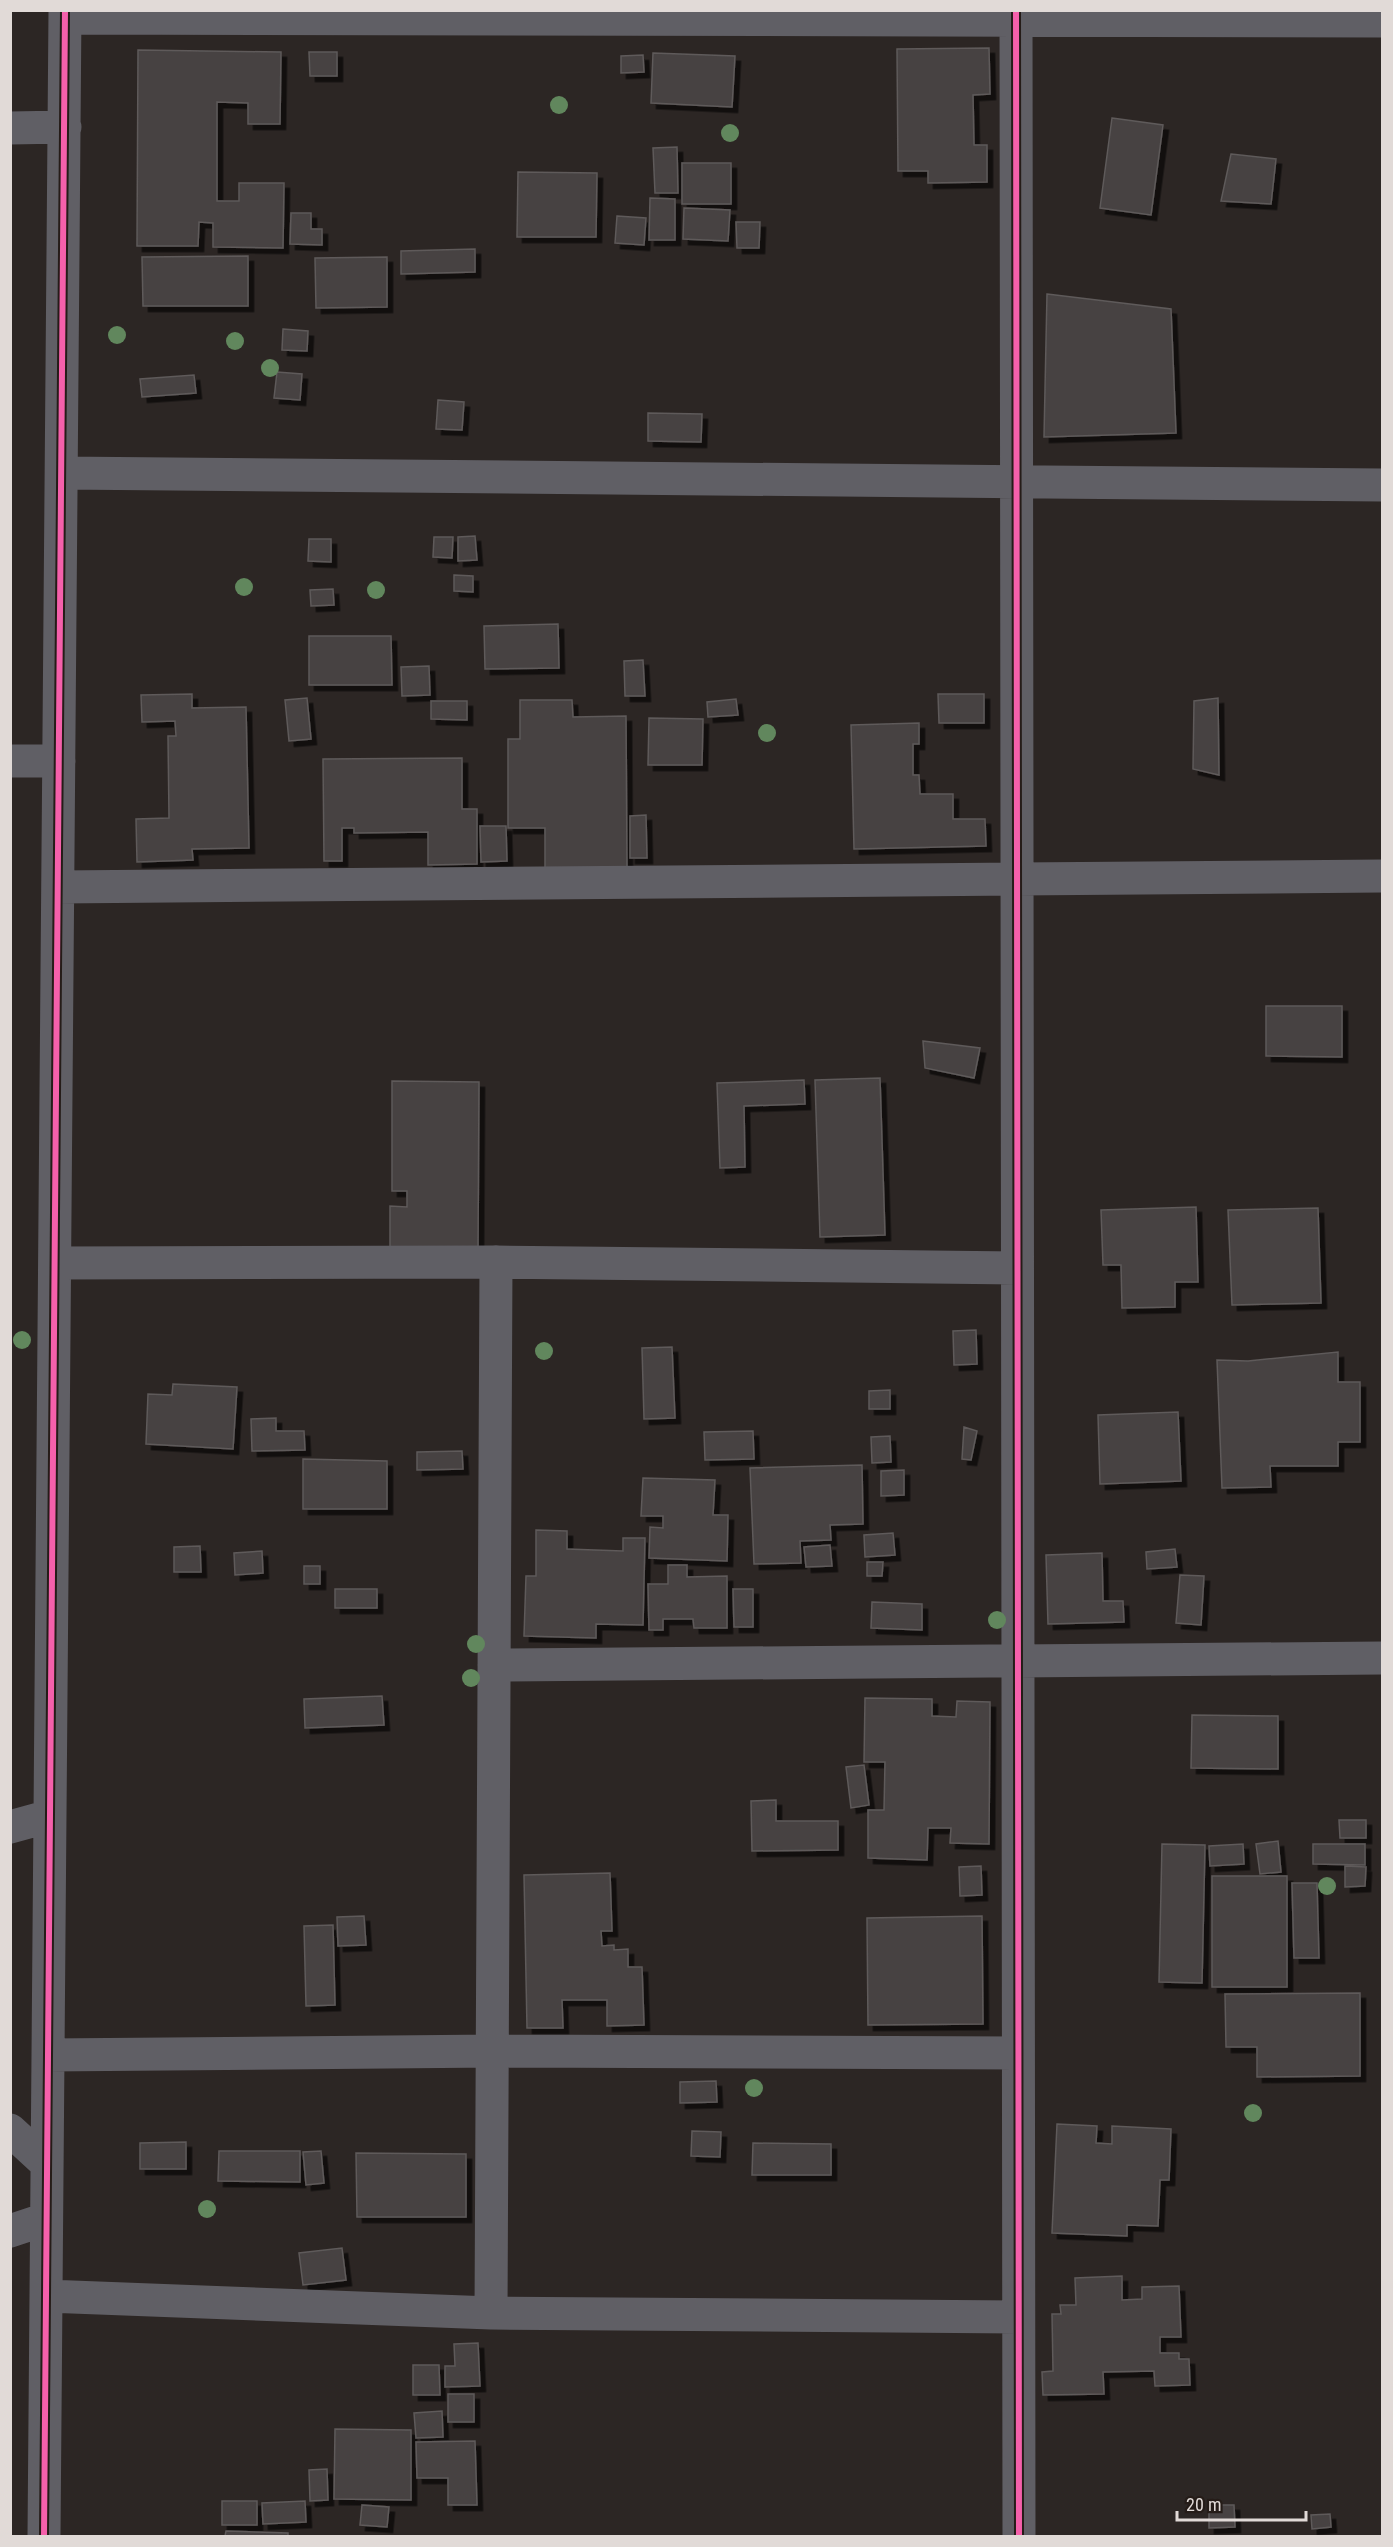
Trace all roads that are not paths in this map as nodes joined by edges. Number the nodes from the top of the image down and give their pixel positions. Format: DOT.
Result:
graph roads {
  1 [pos="65,14"];
  2 [pos="1016,16"];
  3 [pos="1383,21"];
  4 [pos="65,127"];
  5 [pos="10,128"];
  6 [pos="62,473"];
  7 [pos="1016,481"];
  8 [pos="1383,485"];
  9 [pos="59,760"];
  10 [pos="10,761"];
  11 [pos="1383,876"];
  12 [pos="1017,879"];
  13 [pos="58,887"];
  14 [pos="496,1262"];
  15 [pos="55,1263"];
  16 [pos="1017,1268"];
  17 [pos="1383,1658"];
  18 [pos="1017,1659"];
  19 [pos="495,1665"];
  20 [pos="50,1816"];
  21 [pos="10,1827"];
  22 [pos="494,2051"];
  23 [pos="1018,2053"];
  24 [pos="48,2055"];
  25 [pos="10,2130"];
  26 [pos="47,2164"];
  27 [pos="46,2219"];
  28 [pos="10,2231"];
  29 [pos="46,2296"];
  30 [pos="491,2313"];
  31 [pos="1018,2317"];
  32 [pos="44,2536"];
  33 [pos="1018,2536"];
  1 -- 2 [label="street"];
  1 -- 4 [label="street"];
  2 -- 3 [label="street"];
  2 -- 7 [label="street"];
  4 -- 5 [label="street"];
  4 -- 6 [label="street"];
  6 -- 7 [label="street"];
  6 -- 9 [label="street"];
  7 -- 8 [label="street"];
  7 -- 12 [label="street"];
  9 -- 10 [label="street"];
  9 -- 13 [label="street"];
  11 -- 12 [label="street"];
  12 -- 13 [label="street"];
  12 -- 16 [label="street"];
  13 -- 15 [label="street"];
  14 -- 15 [label="street"];
  14 -- 16 [label="street"];
  14 -- 19 [label="street"];
  15 -- 20 [label="street"];
  16 -- 18 [label="street"];
  17 -- 18 [label="street"];
  18 -- 19 [label="street"];
  18 -- 23 [label="street"];
  19 -- 22 [label="street"];
  20 -- 21 [label="street"];
  20 -- 24 [label="street"];
  22 -- 23 [label="street"];
  22 -- 24 [label="street"];
  22 -- 30 [label="street"];
  23 -- 31 [label="street"];
  24 -- 26 [label="street"];
  25 -- 26 [label="street"];
  26 -- 27 [label="street"];
  27 -- 28 [label="street"];
  27 -- 29 [label="street"];
  29 -- 30 [label="street"];
  29 -- 32 [label="street"];
  30 -- 31 [label="street"];
  31 -- 33 [label="street"];
}
